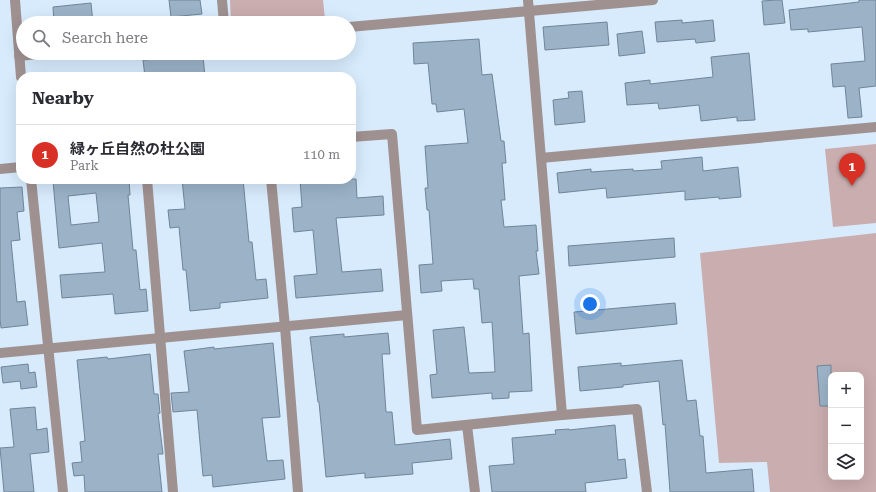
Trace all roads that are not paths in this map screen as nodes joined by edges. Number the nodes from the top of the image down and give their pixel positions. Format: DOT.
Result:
graph roads {
  1 [pos="15,0"];
  2 [pos="222,0"];
  3 [pos="528,0"];
  4 [pos="653,0"];
  5 [pos="529,12"];
  6 [pos="16,16"];
  7 [pos="223,16"];
  8 [pos="356,26"];
  9 [pos="19,60"];
  10 [pos="21,72"];
  11 [pos="876,127"];
  12 [pos="356,137"];
  13 [pos="541,158"];
  14 [pos="16,167"];
  15 [pos="0,169"];
  16 [pos="32,184"];
  17 [pos="147,184"];
  18 [pos="271,184"];
  19 [pos="407,315"];
  20 [pos="285,327"];
  21 [pos="161,338"];
  22 [pos="49,349"];
  23 [pos="0,353"];
  24 [pos="562,415"];
  25 [pos="467,425"];
  26 [pos="64,492"];
  27 [pos="173,492"];
  28 [pos="298,492"];
  29 [pos="474,492"];
  30 [pos="647,492"];
  1 -- 6 [label="street"];
  2 -- 7 [label="street"];
  3 -- 5 [label="street"];
  4 -- 5 [label="street"];
  5 -- 8 [label="street"];
  5 -- 13 [label="street"];
  9 -- 10 [label="street"];
  11 -- 13 [label="street"];
  12 -- 19 [label="street"];
  13 -- 24 [label="street"];
  14 -- 15 [label="street"];
  16 -- 22 [label="street"];
  17 -- 21 [label="street"];
  18 -- 20 [label="street"];
  19 -- 20 [label="street"];
  19 -- 25 [label="street"];
  20 -- 21 [label="street"];
  20 -- 28 [label="street"];
  21 -- 22 [label="street"];
  21 -- 27 [label="street"];
  22 -- 23 [label="street"];
  22 -- 26 [label="street"];
  24 -- 25 [label="street"];
  24 -- 30 [label="street"];
  25 -- 29 [label="street"];
}
